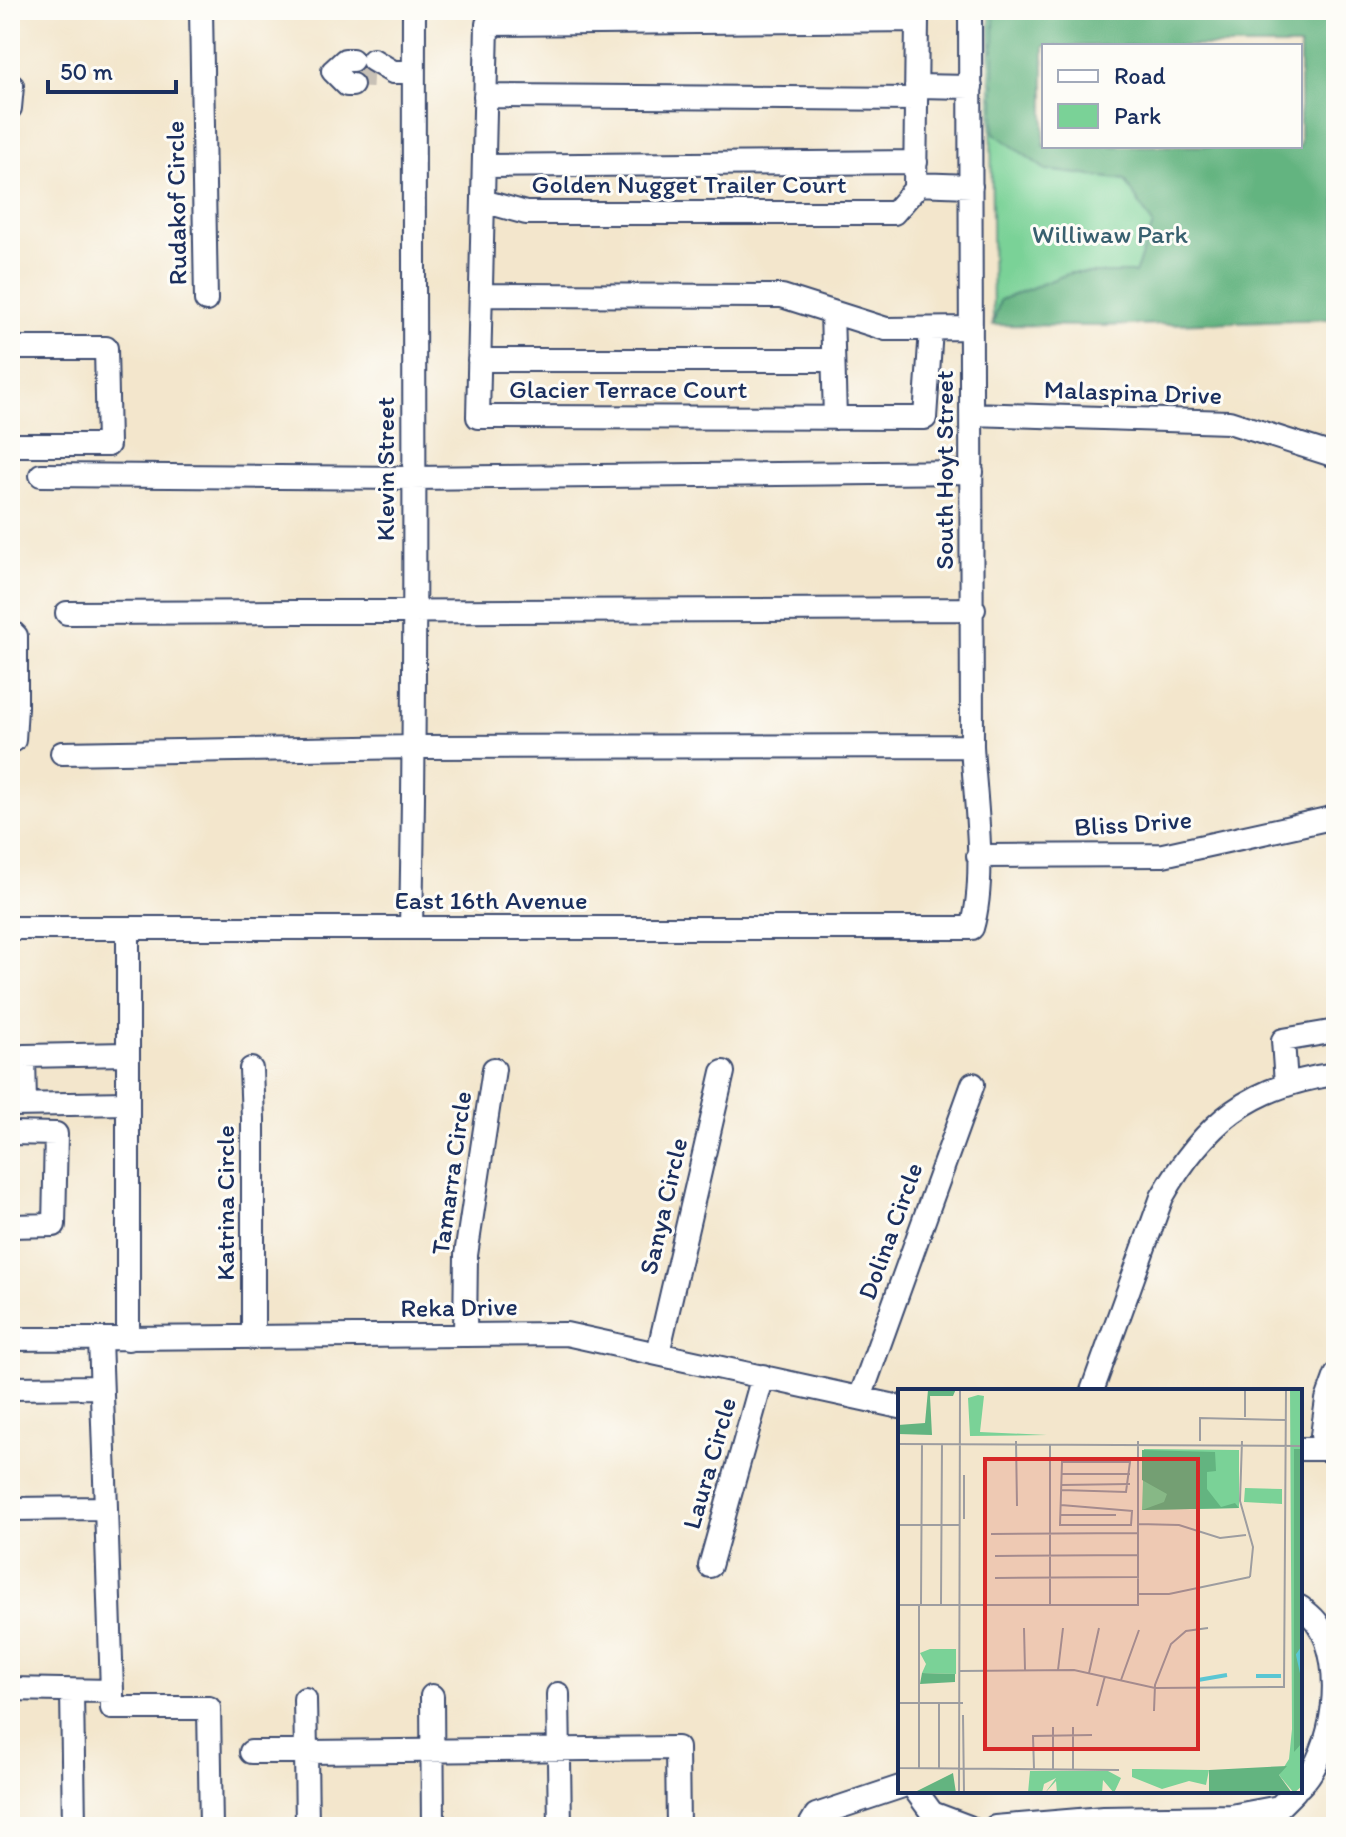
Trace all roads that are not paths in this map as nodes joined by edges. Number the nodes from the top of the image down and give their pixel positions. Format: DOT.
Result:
graph roads {
  1 [pos="201,10"];
  2 [pos="414,10"];
  3 [pos="970,10"];
  4 [pos="10,85"];
  5 [pos="971,87"];
  6 [pos="916,93"];
  7 [pos="485,96"];
  8 [pos="10,108"];
  9 [pos="916,162"];
  10 [pos="484,166"];
  11 [pos="915,184"];
  12 [pos="971,186"];
  13 [pos="483,201"];
  14 [pos="481,295"];
  15 [pos="206,300"];
  16 [pos="832,312"];
  17 [pos="971,328"];
  18 [pos="931,329"];
  19 [pos="10,343"];
  20 [pos="479,360"];
  21 [pos="833,360"];
  22 [pos="972,414"];
  23 [pos="835,418"];
  24 [pos="10,445"];
  25 [pos="1336,456"];
  26 [pos="972,472"];
  27 [pos="41,475"];
  28 [pos="413,478"];
  29 [pos="974,609"];
  30 [pos="67,613"];
  31 [pos="414,614"];
  32 [pos="10,630"];
  33 [pos="10,742"];
  34 [pos="972,746"];
  35 [pos="415,747"];
  36 [pos="62,753"];
  37 [pos="1336,817"];
  38 [pos="978,856"];
  39 [pos="10,928"];
  40 [pos="128,928"];
  41 [pos="411,928"];
  42 [pos="972,928"];
  43 [pos="1336,1031"];
  44 [pos="127,1054"];
  45 [pos="251,1069"];
  46 [pos="494,1069"];
  47 [pos="723,1072"];
  48 [pos="1336,1074"];
  49 [pos="973,1084"];
  50 [pos="1286,1084"];
  51 [pos="128,1103"];
  52 [pos="18,1105"];
  53 [pos="10,1133"];
  54 [pos="10,1226"];
  55 [pos="465,1334"];
  56 [pos="253,1338"];
  57 [pos="10,1339"];
  58 [pos="100,1339"];
  59 [pos="128,1339"];
  60 [pos="658,1353"];
  61 [pos="1336,1375"];
  62 [pos="763,1376"];
  63 [pos="101,1387"];
  64 [pos="10,1388"];
  65 [pos="1093,1389"];
  66 [pos="860,1398"];
  67 [pos="898,1407"];
  68 [pos="1329,1442"];
  69 [pos="1302,1449"];
  70 [pos="106,1508"];
  71 [pos="10,1509"];
  72 [pos="710,1566"];
  73 [pos="1302,1609"];
  74 [pos="10,1689"];
  75 [pos="72,1691"];
  76 [pos="112,1691"];
  77 [pos="558,1694"];
  78 [pos="432,1696"];
  79 [pos="305,1699"];
  80 [pos="559,1749"];
  81 [pos="432,1750"];
  82 [pos="251,1752"];
  83 [pos="306,1752"];
  84 [pos="1302,1784"];
  85 [pos="898,1788"];
  86 [pos="917,1793"];
  87 [pos="1293,1793"];
  88 [pos="74,1827"];
  89 [pos="211,1827"];
  90 [pos="307,1827"];
  91 [pos="433,1827"];
  92 [pos="560,1827"];
  93 [pos="678,1827"];
  94 [pos="809,1827"];
  95 [pos="969,1827"];
  96 [pos="995,1827"];
  1 -- 15 [label="street, Rudakof Circle"];
  2 -- 28 [label="street, Klevin Street"];
  3 -- 5 [label="street, South Hoyt Street"];
  4 -- 8 [label="street"];
  5 -- 6 [label="street"];
  5 -- 12 [label="street, South Hoyt Street"];
  6 -- 7 [label="street"];
  6 -- 7 [label="street"];
  6 -- 9 [label="street"];
  7 -- 10 [label="street"];
  9 -- 10 [label="street, Golden Nugget Trailer Court"];
  9 -- 11 [label="street"];
  10 -- 13 [label="street"];
  11 -- 12 [label="street"];
  11 -- 13 [label="street, Golden Nugget Trailer Court"];
  12 -- 17 [label="street, South Hoyt Street"];
  13 -- 14 [label="street, Glacier Terrace Court"];
  14 -- 16 [label="street"];
  14 -- 20 [label="street, Glacier Terrace Court"];
  16 -- 18 [label="street"];
  16 -- 21 [label="street"];
  17 -- 18 [label="street"];
  17 -- 22 [label="street, South Hoyt Street"];
  18 -- 23 [label="street, Glacier Terrace Court"];
  19 -- 24 [label="street"];
  20 -- 21 [label="street, Glacier Terrace Court"];
  20 -- 23 [label="street, Glacier Terrace Court"];
  21 -- 23 [label="street"];
  22 -- 25 [label="street, Malaspina Drive"];
  22 -- 26 [label="street, South Hoyt Street"];
  26 -- 28 [label="street"];
  26 -- 29 [label="street, South Hoyt Street"];
  27 -- 28 [label="street"];
  28 -- 31 [label="street, Klevin Street"];
  29 -- 31 [label="street"];
  29 -- 34 [label="street, South Hoyt Street"];
  30 -- 31 [label="street"];
  31 -- 35 [label="street, Klevin Street"];
  32 -- 33 [label="street"];
  34 -- 35 [label="street"];
  34 -- 38 [label="street, South Hoyt Street"];
  35 -- 36 [label="street"];
  35 -- 41 [label="street, Klevin Street"];
  37 -- 38 [label="street, Bliss Drive"];
  38 -- 42 [label="street, South Hoyt Street"];
  39 -- 40 [label="street, East 16th Avenue"];
  40 -- 41 [label="street, East 16th Avenue"];
  40 -- 44 [label="street"];
  41 -- 42 [label="street, East 16th Avenue"];
  43 -- 50 [label="street"];
  44 -- 51 [label="street"];
  44 -- 52 [label="street"];
  45 -- 56 [label="street, Katrina Circle"];
  46 -- 55 [label="street, Tamarra Circle"];
  47 -- 60 [label="street, Sanya Circle"];
  48 -- 50 [label="street"];
  49 -- 66 [label="street, Dolina Circle"];
  50 -- 65 [label="street"];
  51 -- 52 [label="street"];
  51 -- 59 [label="street"];
  53 -- 54 [label="street"];
  55 -- 56 [label="street, Reka Drive"];
  55 -- 60 [label="street, Reka Drive"];
  56 -- 59 [label="street, Reka Drive"];
  57 -- 58 [label="street, Reka Drive"];
  58 -- 59 [label="street, Reka Drive"];
  58 -- 63 [label="street"];
  60 -- 62 [label="street, Reka Drive"];
  61 -- 68 [label="street"];
  62 -- 66 [label="street, Reka Drive"];
  62 -- 72 [label="street, Laura Circle"];
  63 -- 64 [label="street"];
  63 -- 70 [label="street"];
  66 -- 67 [label="street, Reka Drive"];
  68 -- 69 [label="street"];
  70 -- 71 [label="street"];
  70 -- 76 [label="street"];
  73 -- 84 [label="street"];
  74 -- 75 [label="street"];
  75 -- 76 [label="street"];
  75 -- 88 [label="street"];
  76 -- 89 [label="street"];
  77 -- 80 [label="street"];
  78 -- 81 [label="street"];
  79 -- 83 [label="street"];
  80 -- 81 [label="street"];
  80 -- 92 [label="street"];
  80 -- 93 [label="street"];
  81 -- 83 [label="street"];
  81 -- 91 [label="street"];
  82 -- 83 [label="street"];
  83 -- 90 [label="street"];
  85 -- 94 [label="street"];
  86 -- 95 [label="street"];
  87 -- 96 [label="street"];
}
